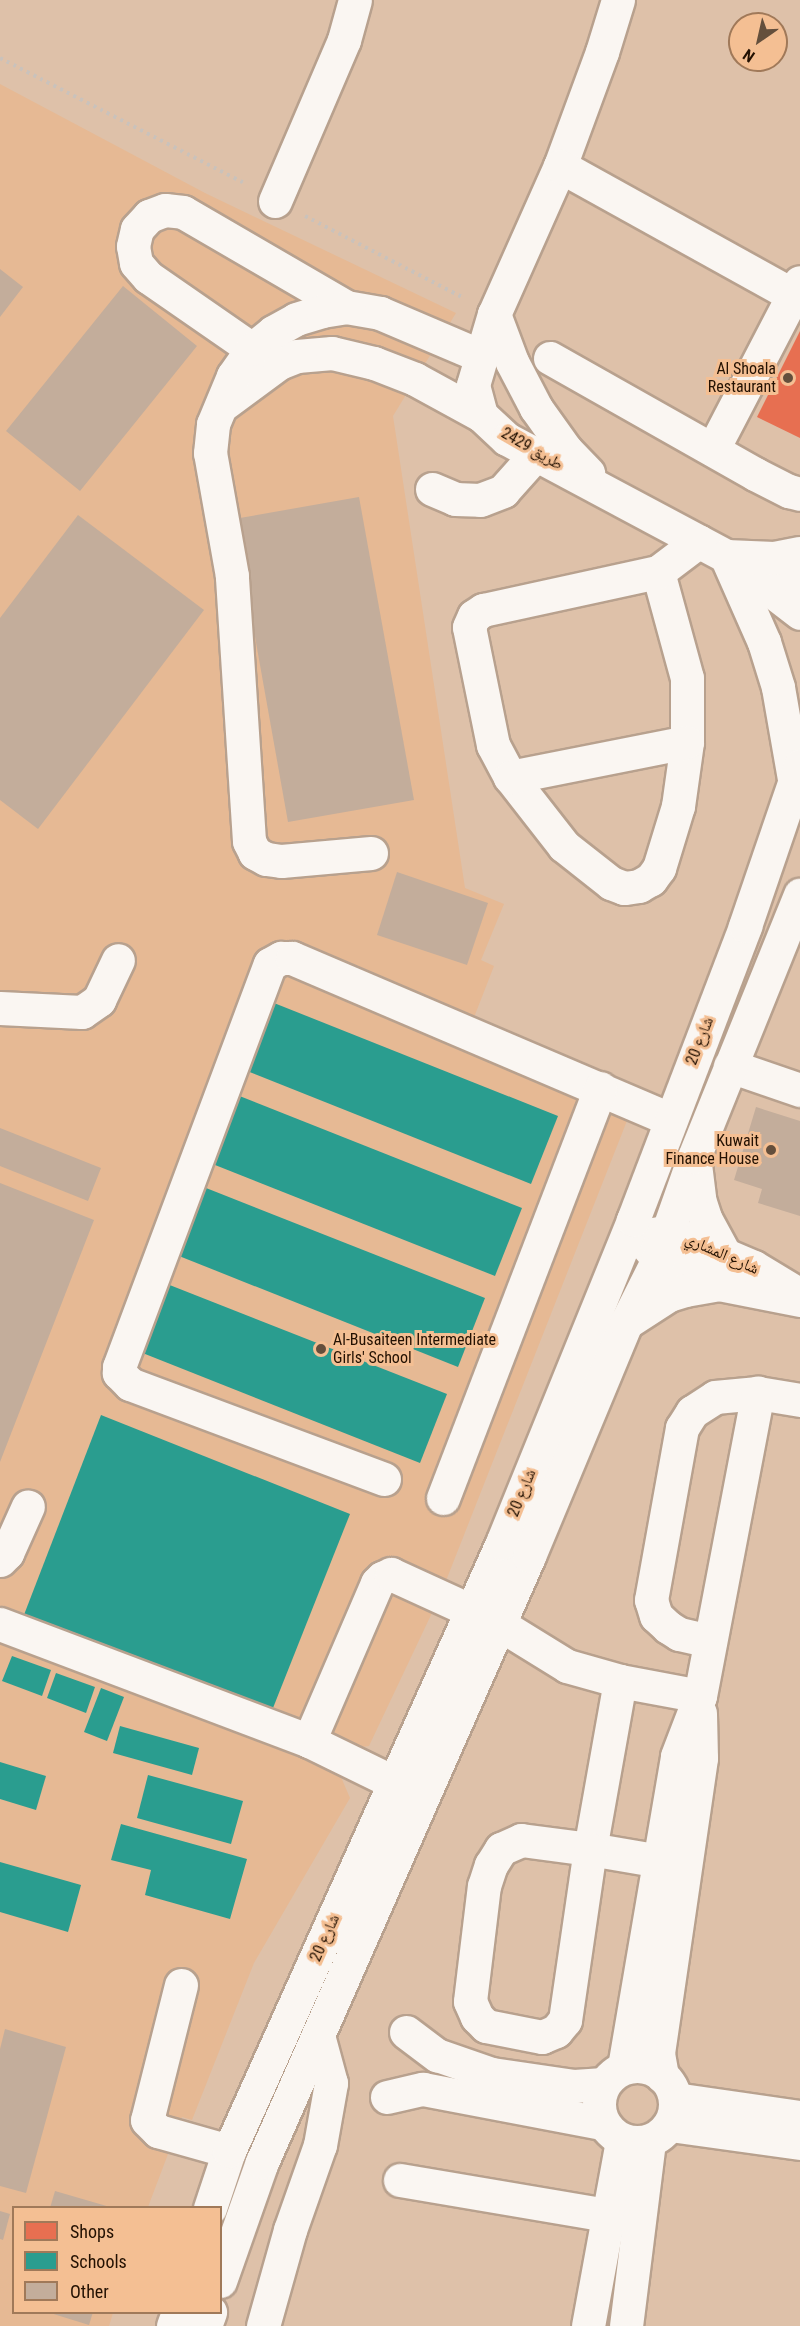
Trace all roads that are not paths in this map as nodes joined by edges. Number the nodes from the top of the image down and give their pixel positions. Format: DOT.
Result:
graph roads {
  1 [pos="355,0"];
  2 [pos="618,0"];
  3 [pos="560,165"];
  4 [pos="275,201"];
  5 [pos="797,289"];
  6 [pos="346,307"];
  7 [pos="494,314"];
  8 [pos="252,349"];
  9 [pos="481,356"];
  10 [pos="550,357"];
  11 [pos="219,408"];
  12 [pos="481,415"];
  13 [pos="713,449"];
  14 [pos="536,454"];
  15 [pos="601,488"];
  16 [pos="432,489"];
  17 [pos="800,494"];
  18 [pos="713,549"];
  19 [pos="800,553"];
  20 [pos="658,572"];
  21 [pos="800,577"];
  22 [pos="800,613"];
  23 [pos="687,742"];
  24 [pos="797,772"];
  25 [pos="510,777"];
  26 [pos="371,853"];
  27 [pos="800,895"];
  28 [pos="118,960"];
  29 [pos="0,1008"];
  30 [pos="730,1066"];
  31 [pos="600,1088"];
  32 [pos="800,1090"];
  33 [pos="670,1119"];
  34 [pos="694,1157"];
  35 [pos="645,1238"];
  36 [pos="722,1270"];
  37 [pos="800,1294"];
  38 [pos="800,1299"];
  39 [pos="626,1323"];
  40 [pos="758,1393"];
  41 [pos="800,1400"];
  42 [pos="384,1479"];
  43 [pos="442,1498"];
  44 [pos="28,1506"];
  45 [pos="0,1560"];
  46 [pos="485,1618"];
  47 [pos="0,1624"];
  48 [pos="710,1641"];
  49 [pos="620,1681"];
  50 [pos="700,1696"];
  51 [pos="309,1741"];
  52 [pos="395,1783"];
  53 [pos="590,1849"];
  54 [pos="672,1863"];
  55 [pos="181,1985"];
  56 [pos="406,2032"];
  57 [pos="318,2035"];
  58 [pos="614,2076"];
  59 [pos="387,2097"];
  60 [pos="647,2117"];
  61 [pos="800,2117"];
  62 [pos="800,2143"];
  63 [pos="229,2151"];
  64 [pos="400,2180"];
  65 [pos="211,2206"];
  66 [pos="608,2215"];
  67 [pos="222,2275"];
  68 [pos="262,2326"];
  69 [pos="588,2326"];
  70 [pos="626,2326"];
  1 -- 4 [label="main road"];
  2 -- 3 [label="main road"];
  3 -- 5 [label="main road"];
  3 -- 7 [label="main road"];
  5 -- 13 [label="main road"];
  6 -- 8 [label="main road"];
  6 -- 8 [label="main road"];
  6 -- 9 [label="main road"];
  7 -- 9 [label="main road"];
  7 -- 15 [label="main road"];
  8 -- 11 [label="main road"];
  9 -- 12 [label="main road"];
  10 -- 13 [label="main road"];
  11 -- 12 [label="main road, طريق 2429"];
  11 -- 26 [label="main road"];
  12 -- 14 [label="main road, طريق 2429"];
  13 -- 17 [label="main road"];
  14 -- 15 [label="main road, طريق 2429"];
  14 -- 16 [label="main road"];
  15 -- 18 [label="main road, طريق 2429"];
  18 -- 19 [label="main road"];
  18 -- 20 [label="main road"];
  18 -- 21 [label="main road, طريق 2429"];
  18 -- 22 [label="main road, طريق 2429"];
  18 -- 24 [label="main road"];
  20 -- 23 [label="main road"];
  20 -- 25 [label="main road"];
  23 -- 25 [label="main road"];
  23 -- 25 [label="main road"];
  24 -- 33 [label="main road, شارع 20"];
  27 -- 30 [label="main road, شارع 20"];
  28 -- 29 [label="main road"];
  30 -- 32 [label="main road"];
  30 -- 34 [label="main road, شارع 20"];
  31 -- 33 [label="main road"];
  31 -- 42 [label="main road"];
  31 -- 43 [label="main road"];
  33 -- 35 [label="main road, شارع 20"];
  34 -- 35 [label="main road, شارع 20"];
  34 -- 36 [label="main road"];
  35 -- 36 [label="main road, شارع المشاري"];
  35 -- 39 [label="main road, شارع 20"];
  35 -- 46 [label="main road, شارع 20"];
  36 -- 37 [label="main road, شارع المشاري"];
  36 -- 38 [label="main road, شارع المشاري"];
  36 -- 39 [label="main road"];
  39 -- 46 [label="main road, شارع 20"];
  40 -- 41 [label="main road"];
  40 -- 48 [label="main road"];
  40 -- 48 [label="main road"];
  44 -- 45 [label="main road"];
  46 -- 49 [label="main road"];
  46 -- 51 [label="main road"];
  46 -- 52 [label="main road, شارع 20"];
  46 -- 57 [label="main road, شارع 20"];
  47 -- 51 [label="main road"];
  48 -- 50 [label="main road"];
  49 -- 50 [label="main road"];
  49 -- 53 [label="main road"];
  50 -- 54 [label="main road"];
  51 -- 52 [label="main road"];
  52 -- 63 [label="main road, شارع 20"];
  53 -- 53 [label="main road"];
  53 -- 54 [label="main road"];
  54 -- 58 [label="main road"];
  54 -- 60 [label="main road"];
  55 -- 63 [label="main road"];
  56 -- 58 [label="main road"];
  57 -- 67 [label="main road, شارع 20"];
  57 -- 68 [label="main road"];
  58 -- 60 [label="main road"];
  58 -- 60 [label="main road"];
  59 -- 60 [label="main road"];
  60 -- 61 [label="main road"];
  60 -- 62 [label="main road"];
  60 -- 66 [label="main road"];
  60 -- 70 [label="main road"];
  63 -- 65 [label="main road, شارع 20"];
  64 -- 66 [label="main road"];
  66 -- 69 [label="main road"];
}
